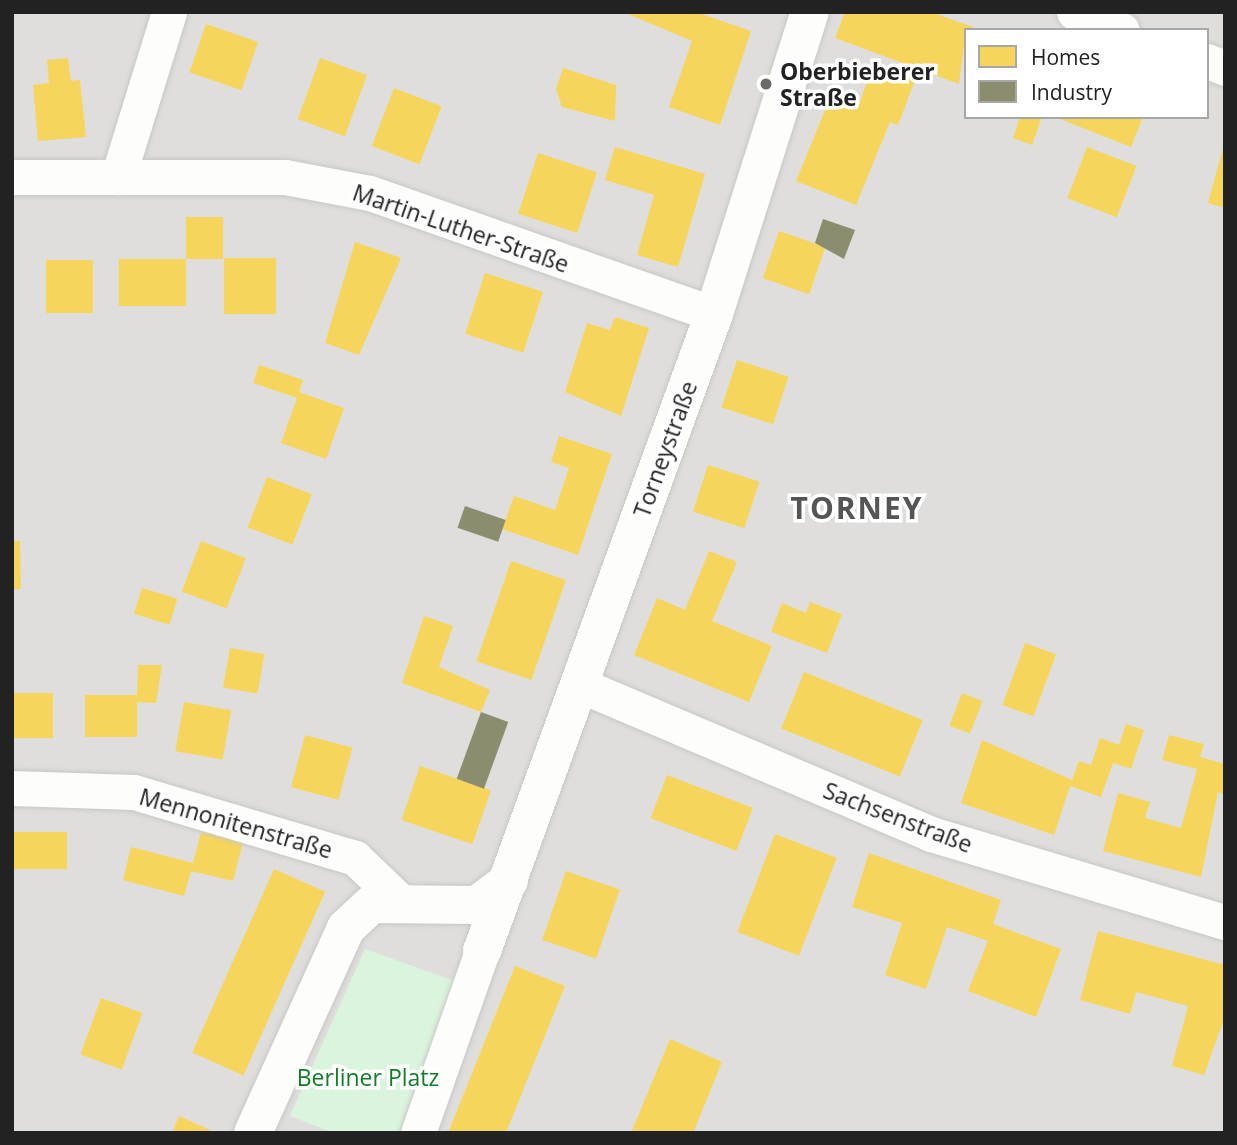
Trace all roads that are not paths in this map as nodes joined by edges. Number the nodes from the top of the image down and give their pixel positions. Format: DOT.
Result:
graph roads {
  1 [pos="169,12"];
  2 [pos="810,12"];
  3 [pos="1074,12"];
  4 [pos="1117,28"];
  5 [pos="12,177"];
  6 [pos="118,177"];
  7 [pos="714,314"];
  8 [pos="580,685"];
  9 [pos="12,788"];
  10 [pos="509,881"];
  11 [pos="400,901"];
  12 [pos="1225,922"];
  13 [pos="482,951"];
  14 [pos="257,1132"];
  15 [pos="418,1133"];
  1 -- 6 [label="street"];
  2 -- 7 [label="street, Torneystraße"];
  3 -- 4 [label="street"];
  5 -- 6 [label="street, Martin-Luther-Straße"];
  6 -- 7 [label="street, Martin-Luther-Straße"];
  7 -- 8 [label="street, Torneystraße"];
  8 -- 10 [label="street, Torneystraße"];
  8 -- 12 [label="street, Sachsenstraße"];
  9 -- 11 [label="street, Mennonitenstraße"];
  10 -- 11 [label="street"];
  10 -- 13 [label="street, Torneystraße"];
  11 -- 14 [label="street"];
  13 -- 15 [label="street, Torneystraße"];
}
